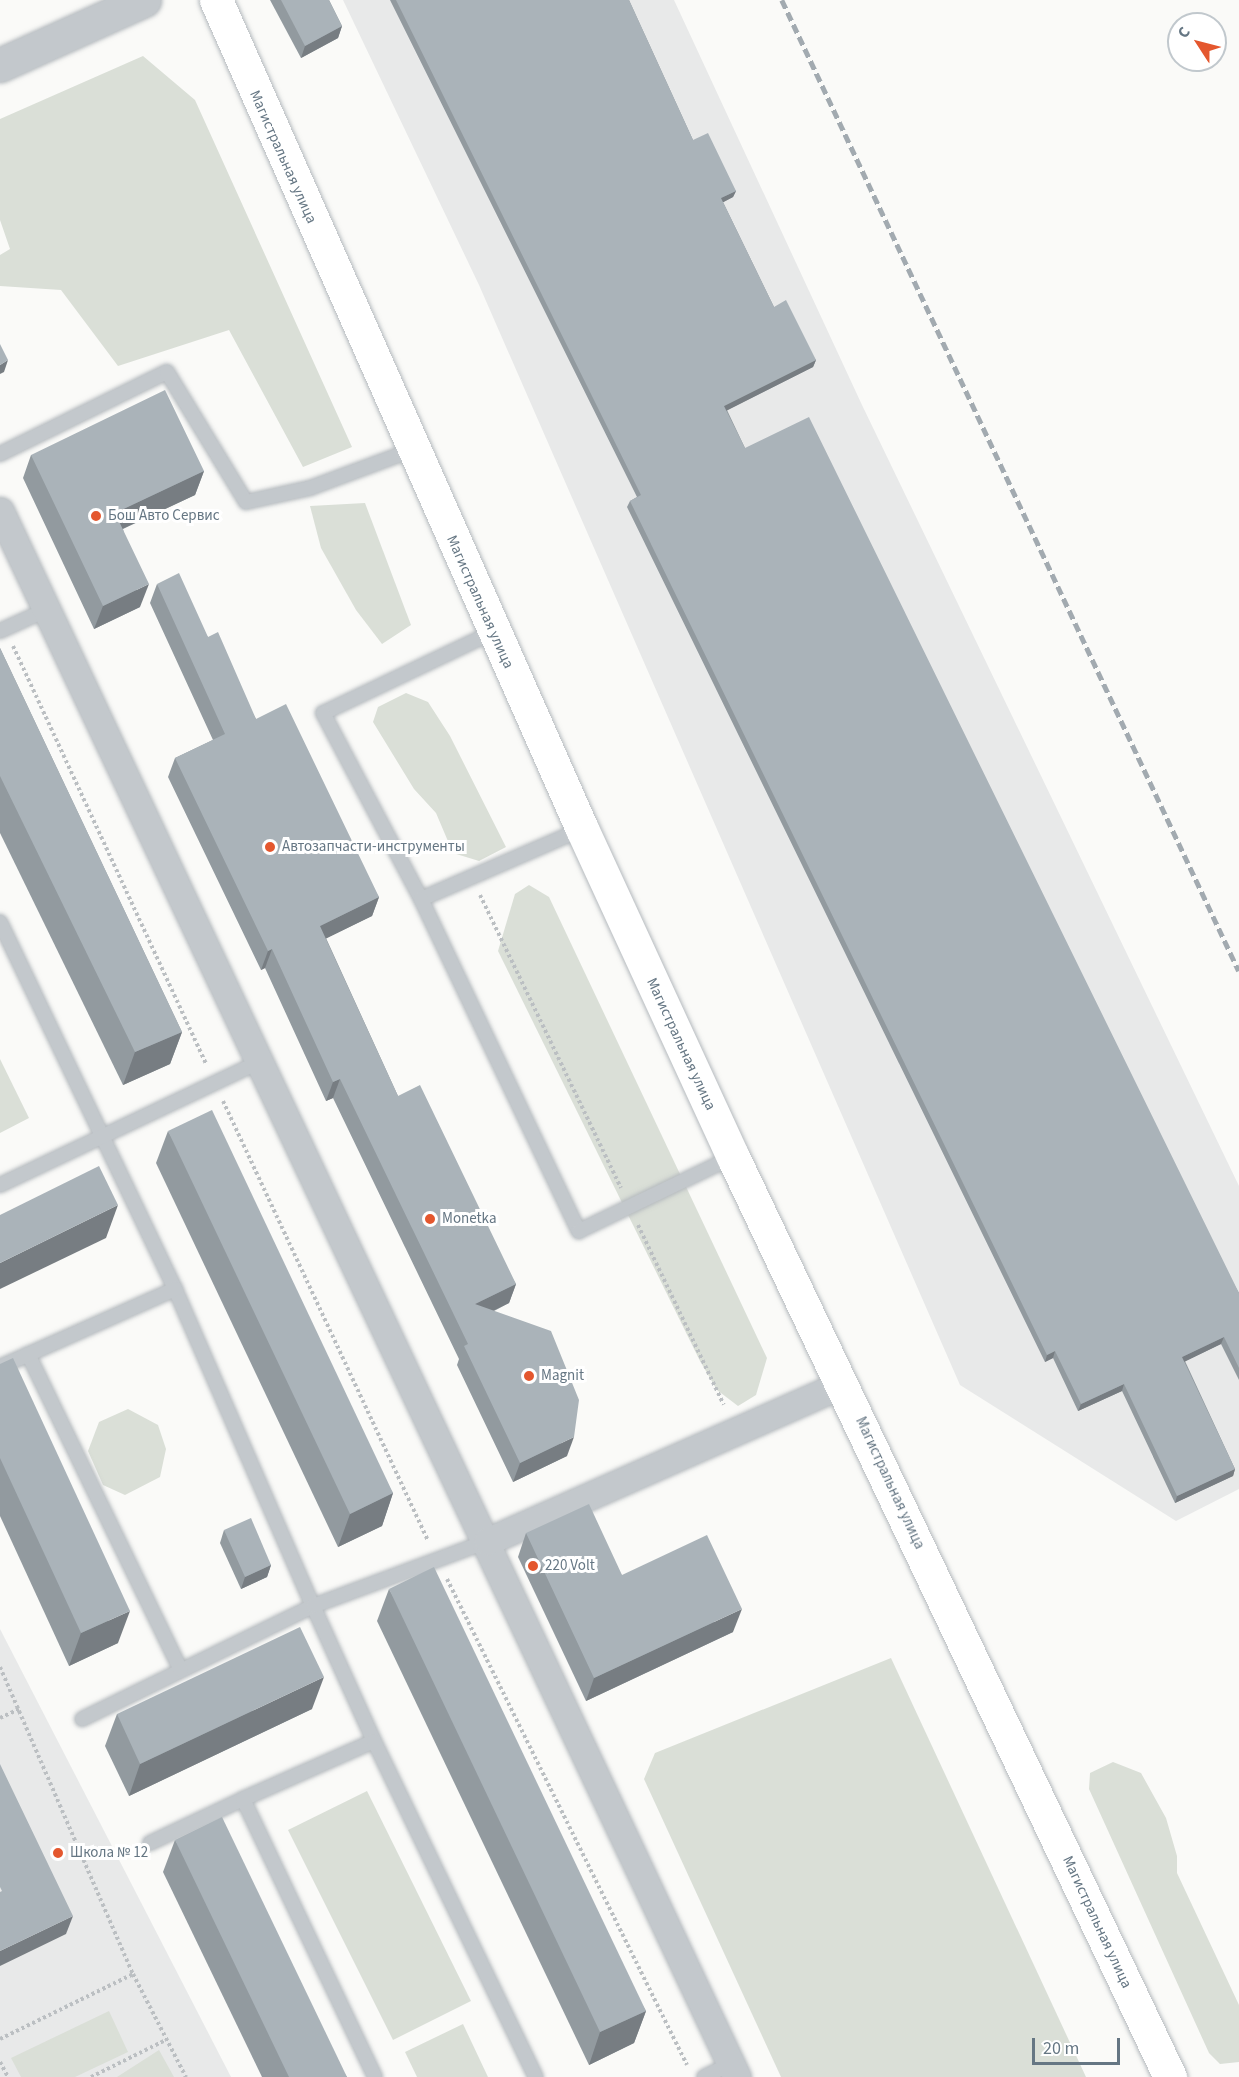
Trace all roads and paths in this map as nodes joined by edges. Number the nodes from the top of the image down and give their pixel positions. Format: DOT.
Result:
graph roads {
  1 [pos="144,0"];
  2 [pos="216,0"];
  3 [pos="0,65"];
  4 [pos="412,450"];
  5 [pos="0,454"];
  6 [pos="0,511"];
  7 [pos="46,610"];
  8 [pos="2,630"];
  9 [pos="493,632"];
  10 [pos="582,829"];
  11 [pos="471,876"];
  12 [pos="421,899"];
  13 [pos="0,922"];
  14 [pos="261,1061"];
  15 [pos="214,1083"];
  16 [pos="103,1134"];
  17 [pos="733,1157"];
  18 [pos="0,1185"];
  19 [pos="630,1207"];
  20 [pos="176,1289"];
  21 [pos="28,1354"];
  22 [pos="0,1367"];
  23 [pos="843,1384"];
  24 [pos="737,1433"];
  25 [pos="488,1541"];
  26 [pos="436,1558"];
  27 [pos="313,1605"];
  28 [pos="0,1667"];
  29 [pos="181,1670"];
  30 [pos="19,1709"];
  31 [pos="0,1718"];
  32 [pos="82,1719"];
  33 [pos="374,1741"];
  34 [pos="243,1799"];
  35 [pos="150,1843"];
  36 [pos="133,1974"];
  37 [pos="0,2039"];
  38 [pos="166,2040"];
  39 [pos="0,2062"];
  40 [pos="688,2066"];
  41 [pos="734,2071"];
  42 [pos="8,2077"];
  43 [pos="91,2077"];
  44 [pos="186,2077"];
  45 [pos="375,2077"];
  46 [pos="536,2077"];
  47 [pos="704,2077"];
  48 [pos="1170,2077"];
  1 -- 3 [label="street"];
  2 -- 4 [label="main road, Магистральная улица"];
  4 -- 5 [label="lane"];
  4 -- 9 [label="main road, Магистральная улица"];
  6 -- 7 [label="street"];
  7 -- 8 [label="lane"];
  7 -- 14 [label="street"];
  8 -- 15 [label="path"];
  9 -- 10 [label="main road, Магистральная улица"];
  9 -- 12 [label="lane"];
  10 -- 11 [label="lane"];
  10 -- 17 [label="main road, Магистральная улица"];
  11 -- 12 [label="lane"];
  11 -- 19 [label="path"];
  12 -- 19 [label="lane"];
  13 -- 16 [label="lane"];
  14 -- 15 [label="lane"];
  14 -- 25 [label="street"];
  15 -- 16 [label="lane"];
  15 -- 26 [label="path"];
  16 -- 18 [label="lane"];
  16 -- 20 [label="lane"];
  17 -- 19 [label="lane"];
  17 -- 23 [label="main road, Магистральная улица"];
  19 -- 24 [label="path"];
  20 -- 21 [label="lane"];
  20 -- 27 [label="lane"];
  21 -- 22 [label="lane"];
  21 -- 29 [label="lane"];
  23 -- 24 [label="street"];
  23 -- 48 [label="main road, Магистральная улица"];
  24 -- 25 [label="street"];
  25 -- 26 [label="lane"];
  25 -- 41 [label="street"];
  26 -- 27 [label="lane"];
  26 -- 40 [label="path"];
  27 -- 29 [label="lane"];
  27 -- 33 [label="lane"];
  28 -- 30 [label="path"];
  29 -- 32 [label="lane"];
  30 -- 31 [label="path"];
  30 -- 36 [label="path"];
  33 -- 34 [label="lane"];
  33 -- 46 [label="lane"];
  34 -- 35 [label="lane"];
  34 -- 45 [label="lane"];
  36 -- 37 [label="path"];
  36 -- 38 [label="path"];
  38 -- 43 [label="path"];
  38 -- 44 [label="path"];
  39 -- 42 [label="path"];
  41 -- 47 [label="lane"];
}
